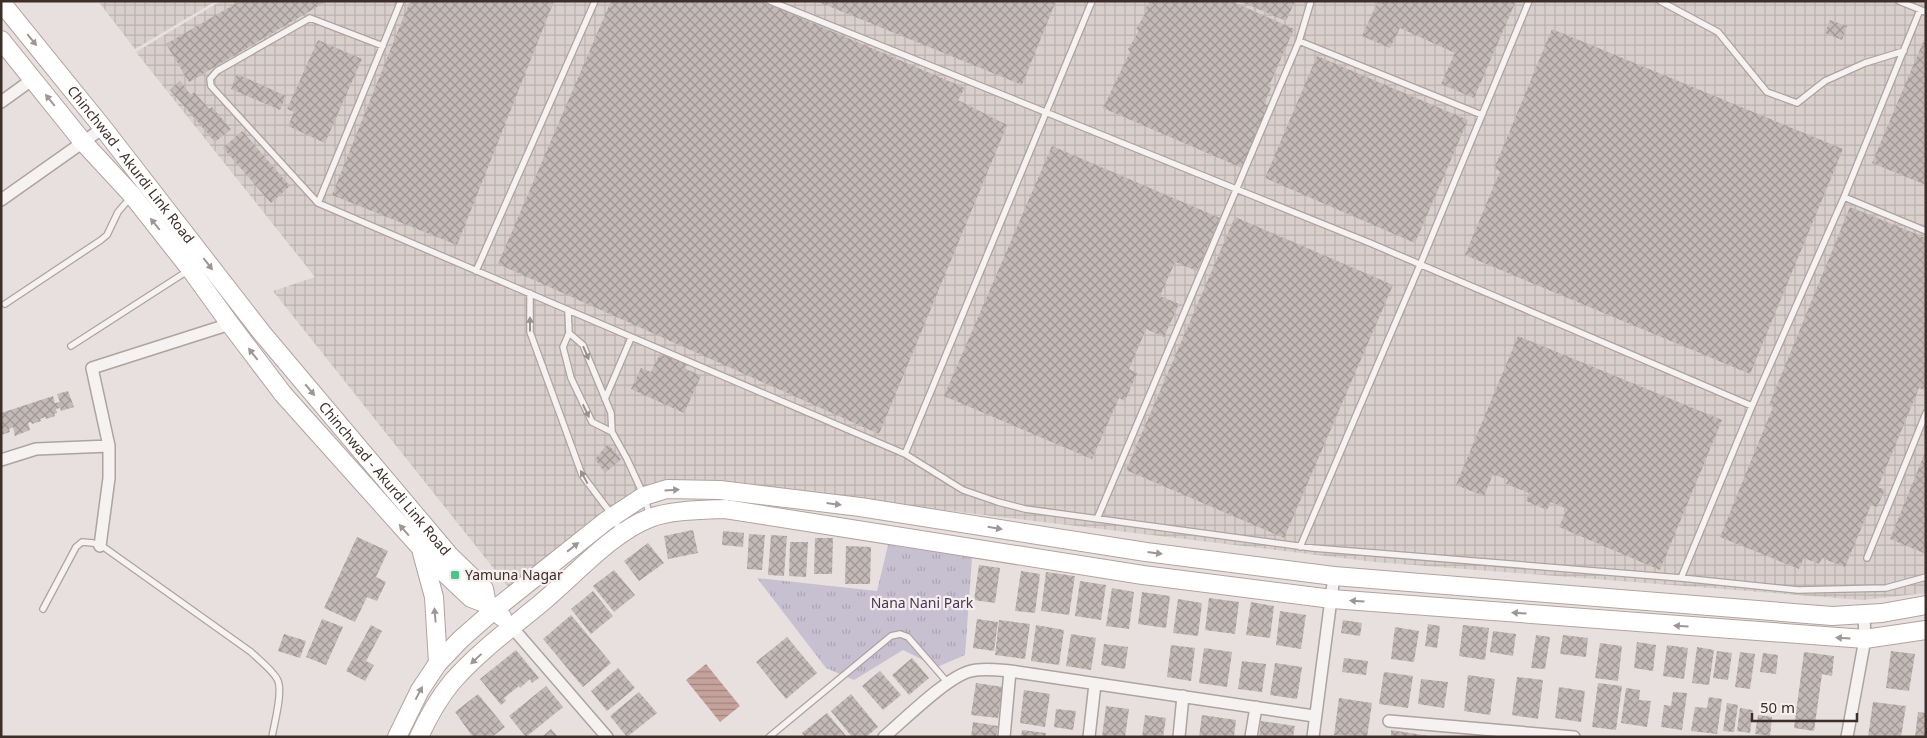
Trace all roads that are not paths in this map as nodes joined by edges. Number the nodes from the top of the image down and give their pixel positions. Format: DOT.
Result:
graph roads {
  1 [pos="401,1"];
  2 [pos="595,1"];
  3 [pos="770,1"];
  4 [pos="1092,1"];
  5 [pos="1311,1"];
  6 [pos="1529,1"];
  7 [pos="1660,1"];
  8 [pos="1899,1"];
  9 [pos="1,2"];
  10 [pos="1923,11"];
  11 [pos="1,40"];
  12 [pos="1299,41"];
  13 [pos="383,46"];
  14 [pos="1904,50"];
  15 [pos="33,79"];
  16 [pos="1,102"];
  17 [pos="1045,113"];
  18 [pos="1482,115"];
  19 [pos="103,128"];
  20 [pos="83,142"];
  21 [pos="1237,190"];
  22 [pos="132,195"];
  23 [pos="1844,197"];
  24 [pos="1,200"];
  25 [pos="318,203"];
  26 [pos="1926,231"];
  27 [pos="1420,264"];
  28 [pos="191,270"];
  29 [pos="476,271"];
  30 [pos="530,293"];
  31 [pos="5,304"];
  32 [pos="568,311"];
  33 [pos="230,324"];
  34 [pos="569,333"];
  35 [pos="631,338"];
  36 [pos="72,346"];
  37 [pos="605,399"];
  38 [pos="1752,406"];
  39 [pos="1926,414"];
  40 [pos="612,432"];
  41 [pos="109,446"];
  42 [pos="905,454"];
  43 [pos="1,460"];
  44 [pos="644,496"];
  45 [pos="613,516"];
  46 [pos="651,518"];
  47 [pos="1097,519"];
  48 [pos="622,534"];
  49 [pos="100,546"];
  50 [pos="1300,547"];
  51 [pos="421,550"];
  52 [pos="1867,558"];
  53 [pos="1334,576"];
  54 [pos="1926,577"];
  55 [pos="1681,578"];
  56 [pos="1332,599"];
  57 [pos="1926,605"];
  58 [pos="490,607"];
  59 [pos="43,609"];
  60 [pos="1864,615"];
  61 [pos="511,626"];
  62 [pos="1926,630"];
  63 [pos="1865,639"];
  64 [pos="438,663"];
  65 [pos="1010,671"];
  66 [pos="948,684"];
  67 [pos="1095,684"];
  68 [pos="1183,696"];
  69 [pos="1256,707"];
  70 [pos="1314,716"];
  71 [pos="1389,721"];
  72 [pos="272,737"];
  73 [pos="397,737"];
  74 [pos="419,737"];
  75 [pos="607,737"];
  76 [pos="769,737"];
  77 [pos="884,737"];
  78 [pos="1004,737"];
  79 [pos="1089,737"];
  80 [pos="1179,737"];
  81 [pos="1251,737"];
  82 [pos="1313,737"];
  83 [pos="1574,737"];
  84 [pos="1846,737"];
  1 -- 13 [label="lane"];
  2 -- 29 [label="lane"];
  3 -- 17 [label="lane"];
  4 -- 17 [label="lane"];
  5 -- 12 [label="lane"];
  6 -- 18 [label="lane"];
  7 -- 14 [label="lane"];
  8 -- 10 [label="lane"];
  9 -- 19 [label="main road, Chinchwad - Akurdi Link Road, one-way"];
  10 -- 14 [label="lane"];
  11 -- 15 [label="main road, Chinchwad - Akurdi Link Road"];
  12 -- 18 [label="lane"];
  12 -- 21 [label="lane"];
  13 -- 25 [label="lane"];
  13 -- 25 [label="lane"];
  14 -- 23 [label="lane"];
  15 -- 16 [label="street"];
  20 -- 15 [label="main road, Chinchwad - Akurdi Link Road, one-way"];
  17 -- 21 [label="lane"];
  17 -- 42 [label="lane"];
  18 -- 27 [label="lane"];
  19 -- 20 [label="street"];
  19 -- 58 [label="main road, Chinchwad - Akurdi Link Road, one-way"];
  20 -- 22 [label="main road, Chinchwad - Akurdi Link Road"];
  20 -- 24 [label="street"];
  21 -- 27 [label="lane"];
  21 -- 47 [label="lane"];
  28 -- 22 [label="main road, Chinchwad - Akurdi Link Road, one-way"];
  22 -- 31 [label="lane"];
  23 -- 26 [label="lane"];
  23 -- 38 [label="lane"];
  25 -- 29 [label="lane"];
  27 -- 38 [label="lane"];
  27 -- 50 [label="lane"];
  28 -- 33 [label="main road, Chinchwad - Akurdi Link Road"];
  28 -- 36 [label="lane"];
  29 -- 30 [label="lane"];
  30 -- 32 [label="lane"];
  45 -- 30 [label="lane, one-way"];
  32 -- 34 [label="lane"];
  32 -- 35 [label="lane"];
  33 -- 41 [label="street"];
  51 -- 33 [label="main road, Chinchwad - Akurdi Link Road, one-way"];
  34 -- 37 [label="lane, one-way"];
  34 -- 40 [label="lane, one-way"];
  35 -- 37 [label="lane"];
  35 -- 42 [label="lane"];
  37 -- 40 [label="lane"];
  38 -- 55 [label="lane"];
  39 -- 52 [label="lane"];
  40 -- 44 [label="lane"];
  41 -- 43 [label="street"];
  41 -- 49 [label="street"];
  42 -- 47 [label="lane"];
  44 -- 45 [label="main road"];
  44 -- 46 [label="lane"];
  44 -- 53 [label="main road, one-way"];
  45 -- 48 [label="lane"];
  58 -- 45 [label="main road, one-way"];
  46 -- 48 [label="main road"];
  46 -- 56 [label="main road"];
  47 -- 50 [label="lane"];
  48 -- 61 [label="main road"];
  49 -- 59 [label="lane"];
  49 -- 72 [label="lane"];
  50 -- 55 [label="lane"];
  51 -- 58 [label="main road, Chinchwad - Akurdi Link Road"];
  64 -- 51 [label="main road, one-way"];
  53 -- 56 [label="street"];
  53 -- 60 [label="main road"];
  54 -- 55 [label="lane"];
  63 -- 56 [label="main road, one-way"];
  56 -- 70 [label="street"];
  57 -- 60 [label="main road"];
  58 -- 61 [label="main road"];
  58 -- 64 [label="main road"];
  60 -- 63 [label="street"];
  61 -- 74 [label="main road, one-way"];
  61 -- 75 [label="street"];
  62 -- 63 [label="main road"];
  63 -- 84 [label="street"];
  73 -- 64 [label="main road, one-way"];
  65 -- 66 [label="street"];
  65 -- 67 [label="street"];
  65 -- 78 [label="street"];
  66 -- 76 [label="lane"];
  66 -- 77 [label="street"];
  67 -- 68 [label="street"];
  67 -- 79 [label="street"];
  68 -- 69 [label="street"];
  68 -- 80 [label="street"];
  69 -- 70 [label="street"];
  69 -- 81 [label="street"];
  70 -- 82 [label="street"];
  71 -- 83 [label="street"];
}
